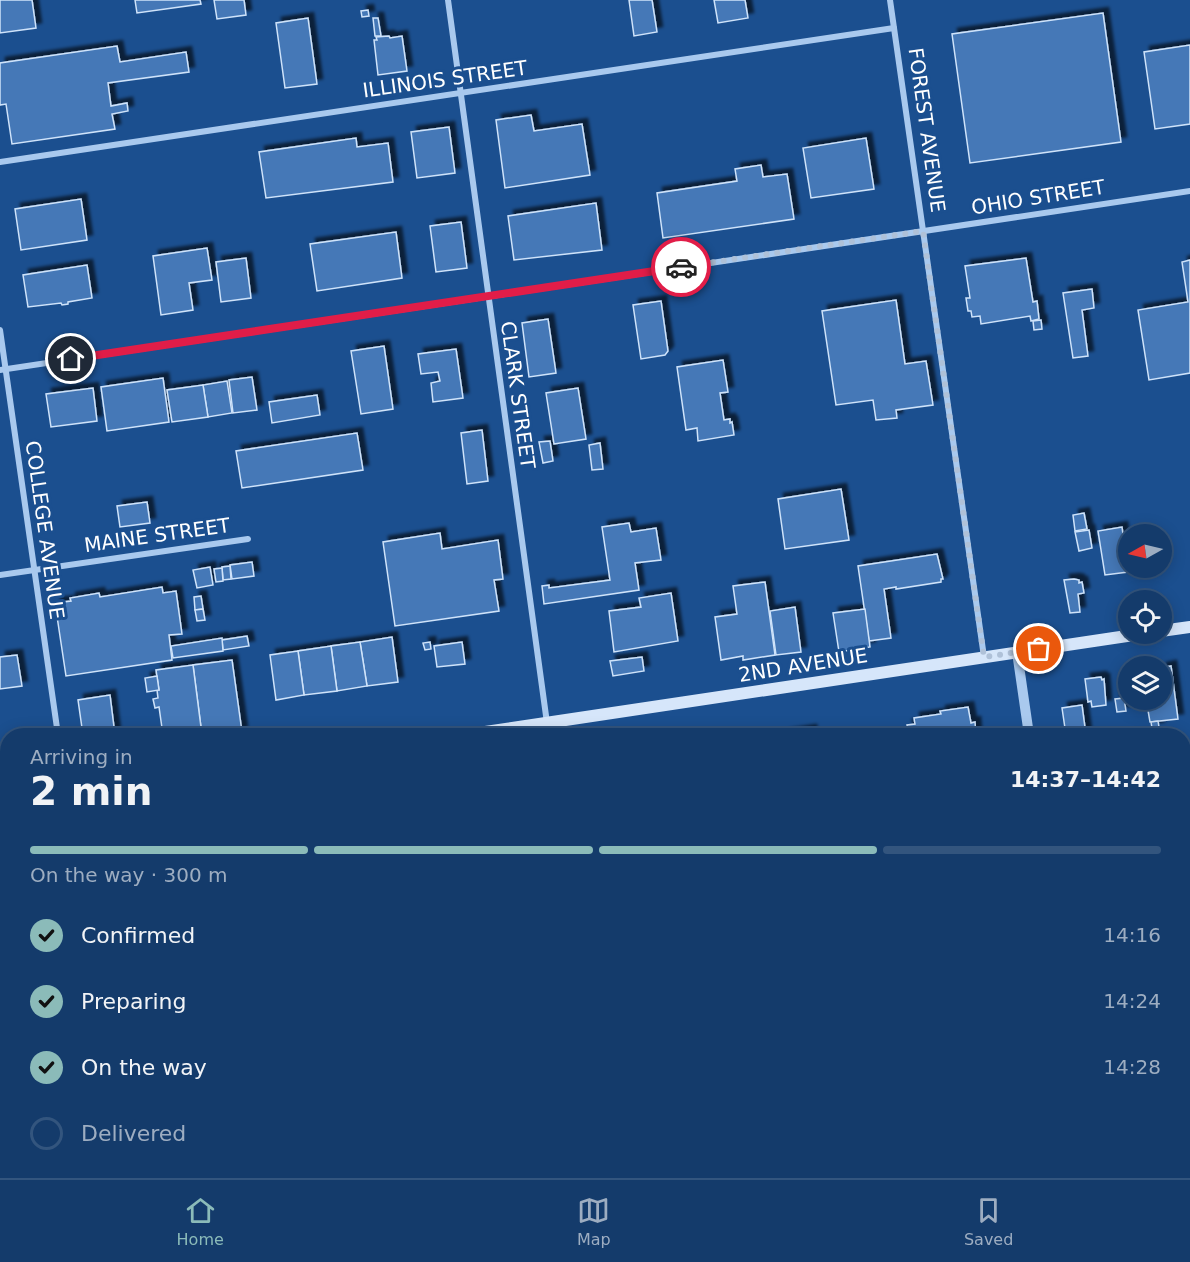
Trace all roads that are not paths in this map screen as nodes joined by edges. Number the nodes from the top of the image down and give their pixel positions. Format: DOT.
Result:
graph roads {
  1 [pos="448,0"];
  2 [pos="890,0"];
  3 [pos="894,28"];
  4 [pos="461,93"];
  5 [pos="0,162"];
  6 [pos="1190,191"];
  7 [pos="923,231"];
  8 [pos="488,296"];
  9 [pos="0,330"];
  10 [pos="3,370"];
  11 [pos="248,538"];
  12 [pos="34,570"];
  13 [pos="0,575"];
  14 [pos="1190,627"];
  15 [pos="1172,629"];
  16 [pos="1118,637"];
  17 [pos="1017,652"];
  18 [pos="984,657"];
  19 [pos="547,723"];
  20 [pos="57,728"];
  21 [pos="517,728"];
  22 [pos="1028,728"];
  1 -- 4 [label="street, CLARK STREET"];
  2 -- 3 [label="street, FOREST AVENUE"];
  3 -- 4 [label="street, ILLINOIS STREET"];
  3 -- 7 [label="street, FOREST AVENUE"];
  4 -- 5 [label="street, ILLINOIS STREET"];
  4 -- 8 [label="street, CLARK STREET"];
  6 -- 7 [label="street, OHIO STREET"];
  7 -- 8 [label="street, OHIO STREET"];
  7 -- 18 [label="street, FOREST AVENUE"];
  8 -- 10 [label="street, OHIO STREET"];
  8 -- 19 [label="street, CLARK STREET"];
  9 -- 10 [label="street, COLLEGE AVENUE"];
  10 -- 12 [label="street, COLLEGE AVENUE"];
  11 -- 12 [label="street, MAINE STREET"];
  12 -- 13 [label="street, MAINE STREET"];
  12 -- 20 [label="street, COLLEGE AVENUE"];
  14 -- 15 [label="main road"];
  16 -- 17 [label="main road, 2ND AVENUE"];
  17 -- 18 [label="main road, 2ND AVENUE"];
  17 -- 22 [label="street"];
  18 -- 19 [label="main road, 2ND AVENUE"];
  19 -- 21 [label="main road, 2ND AVENUE"];
}
